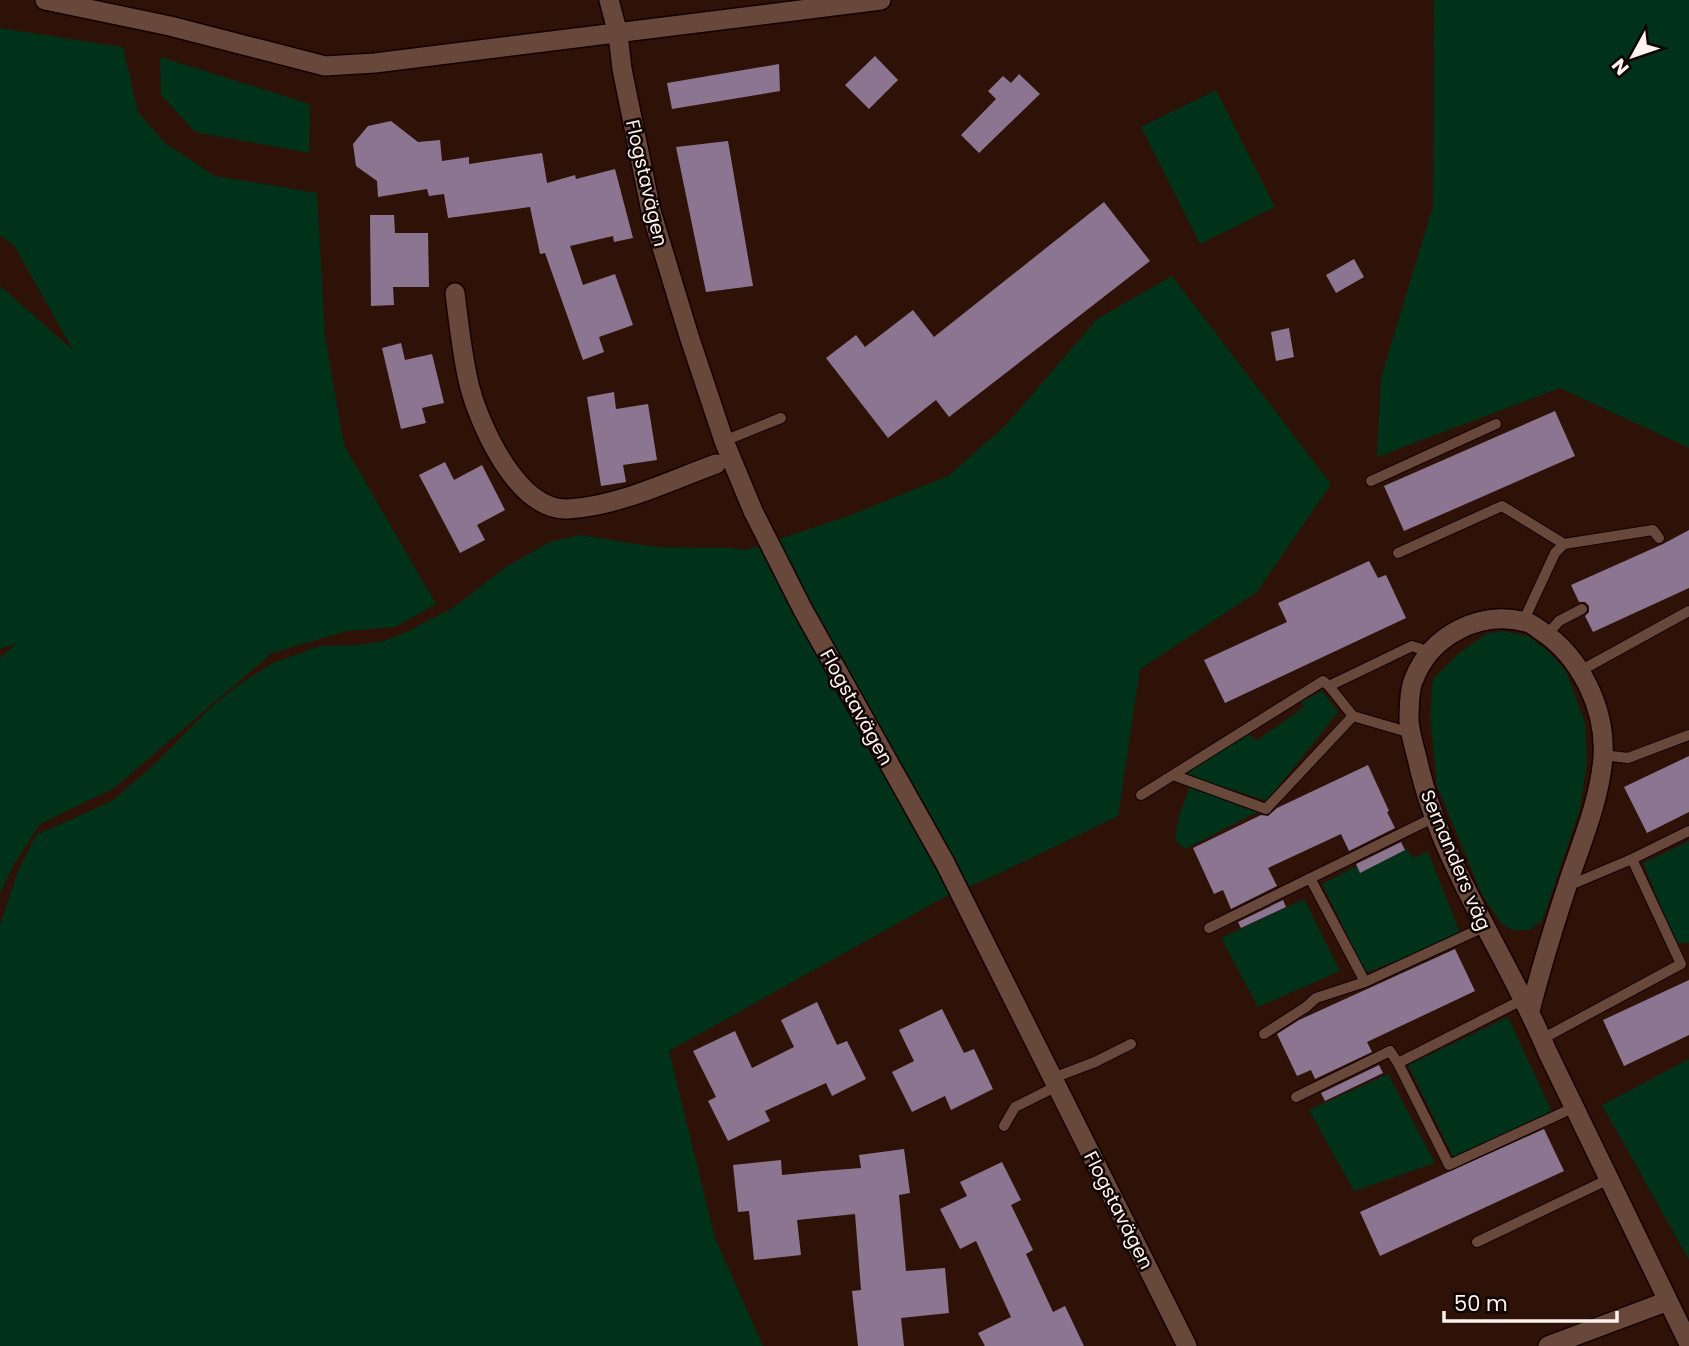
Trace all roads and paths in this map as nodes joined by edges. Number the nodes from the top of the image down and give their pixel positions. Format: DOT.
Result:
graph roads {
  1 [pos="45,0"];
  2 [pos="609,0"];
  3 [pos="881,0"];
  4 [pos="618,34"];
  5 [pos="455,293"];
  6 [pos="781,418"];
  7 [pos="1496,424"];
  8 [pos="724,441"];
  9 [pos="716,464"];
  10 [pos="1371,481"];
  11 [pos="1659,538"];
  12 [pos="1564,544"];
  13 [pos="1398,553"];
  14 [pos="1582,609"];
  15 [pos="1689,611"];
  16 [pos="1523,622"];
  17 [pos="1547,635"];
  18 [pos="1430,652"];
  19 [pos="1580,671"];
  20 [pos="1329,687"];
  21 [pos="1353,716"];
  22 [pos="1412,734"];
  23 [pos="1689,735"];
  24 [pos="1603,755"];
  25 [pos="1173,775"];
  26 [pos="1141,795"];
  27 [pos="1435,817"];
  28 [pos="1689,831"];
  29 [pos="1632,859"];
  30 [pos="1310,878"];
  31 [pos="1567,886"];
  32 [pos="1484,927"];
  33 [pos="1209,928"];
  34 [pos="1685,962"];
  35 [pos="1365,982"];
  36 [pos="1527,1005"];
  37 [pos="1264,1034"];
  38 [pos="1542,1040"];
  39 [pos="1131,1044"];
  40 [pos="1398,1063"];
  41 [pos="1055,1082"];
  42 [pos="1296,1097"];
  43 [pos="1575,1107"];
  44 [pos="1004,1126"];
  45 [pos="1609,1179"];
  46 [pos="1477,1242"];
  47 [pos="1668,1300"];
  48 [pos="1689,1344"];
  49 [pos="1187,1346"];
  50 [pos="1548,1346"];
  1 -- 4 [label="street"];
  2 -- 4 [label="street, Flogstavägen"];
  3 -- 4 [label="street"];
  4 -- 8 [label="street, Flogstavägen"];
  5 -- 9 [label="street"];
  6 -- 8 [label="lane"];
  7 -- 10 [label="lane"];
  8 -- 41 [label="street, Flogstavägen"];
  11 -- 12 [label="lane"];
  12 -- 13 [label="lane"];
  12 -- 16 [label="lane"];
  14 -- 17 [label="lane"];
  15 -- 19 [label="lane"];
  16 -- 17 [label="street, Sernanders väg"];
  16 -- 18 [label="street, Sernanders väg"];
  17 -- 19 [label="street, Sernanders väg"];
  18 -- 20 [label="lane"];
  18 -- 22 [label="street, Sernanders väg"];
  19 -- 24 [label="street, Sernanders väg"];
  20 -- 21 [label="lane"];
  20 -- 25 [label="lane"];
  21 -- 22 [label="lane"];
  21 -- 25 [label="lane"];
  22 -- 27 [label="street, Sernanders väg"];
  23 -- 24 [label="lane"];
  24 -- 31 [label="street, Sernanders väg"];
  25 -- 26 [label="lane"];
  27 -- 30 [label="lane"];
  27 -- 32 [label="street, Sernanders väg"];
  28 -- 29 [label="lane"];
  29 -- 31 [label="lane"];
  29 -- 34 [label="lane"];
  30 -- 33 [label="lane"];
  30 -- 35 [label="lane"];
  31 -- 36 [label="street, Sernanders väg"];
  32 -- 35 [label="lane"];
  32 -- 36 [label="street, Sernanders väg"];
  34 -- 38 [label="lane"];
  35 -- 37 [label="lane"];
  36 -- 38 [label="street, Sernanders väg"];
  36 -- 40 [label="lane"];
  38 -- 43 [label="street, Sernanders väg"];
  39 -- 41 [label="lane"];
  40 -- 42 [label="lane"];
  40 -- 43 [label="lane"];
  41 -- 44 [label="lane"];
  41 -- 49 [label="street, Flogstavägen"];
  43 -- 45 [label="street, Sernanders väg"];
  45 -- 46 [label="lane"];
  45 -- 47 [label="street, Sernanders väg"];
  47 -- 48 [label="street, Sernanders väg"];
  47 -- 50 [label="street"];
}
